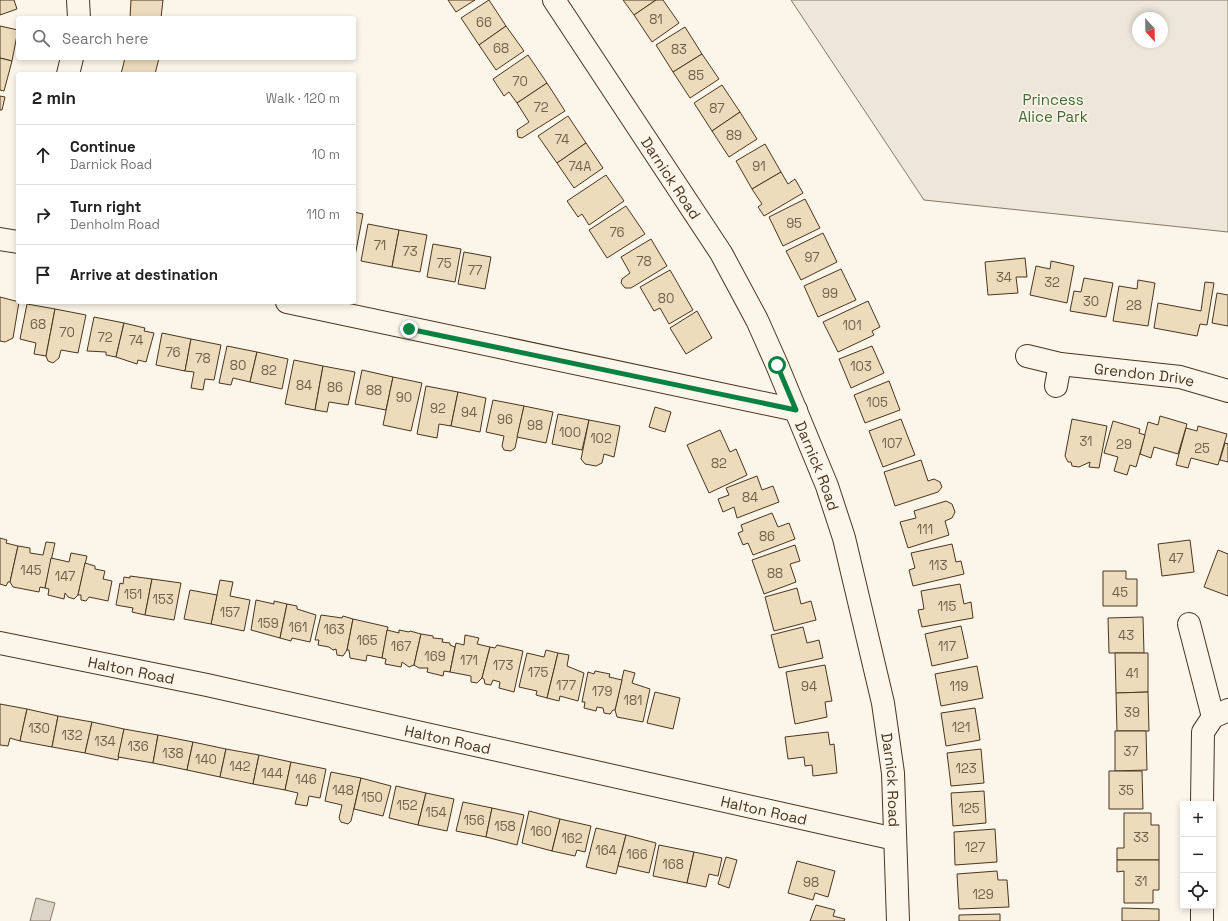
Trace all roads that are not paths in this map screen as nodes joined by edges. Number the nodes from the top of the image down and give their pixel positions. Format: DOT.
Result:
graph roads {
  1 [pos="78,0"];
  2 [pos="554,0"];
  3 [pos="78,16"];
  4 [pos="72,60"];
  5 [pos="68,72"];
  6 [pos="0,238"];
  7 [pos="16,242"];
  8 [pos="296,304"];
  9 [pos="1027,356"];
  10 [pos="1060,364"];
  11 [pos="1056,386"];
  12 [pos="1228,391"];
  13 [pos="796,410"];
  14 [pos="1189,624"];
  15 [pos="0,643"];
  16 [pos="1220,713"];
  17 [pos="1202,801"];
  18 [pos="895,839"];
  19 [pos="1202,909"];
  20 [pos="898,921"];
  21 [pos="1202,921"];
  1 -- 3 [label="street"];
  2 -- 13 [label="street, Darnick Road"];
  4 -- 5 [label="street"];
  6 -- 7 [label="street"];
  8 -- 13 [label="street"];
  9 -- 10 [label="street, Grendon Drive"];
  10 -- 11 [label="street"];
  10 -- 12 [label="street, Grendon Drive"];
  13 -- 18 [label="street, Darnick Road"];
  14 -- 16 [label="street"];
  15 -- 18 [label="street, Halton Road"];
  16 -- 17 [label="street"];
  18 -- 20 [label="street, Darnick Road"];
  19 -- 21 [label="street"];
}
